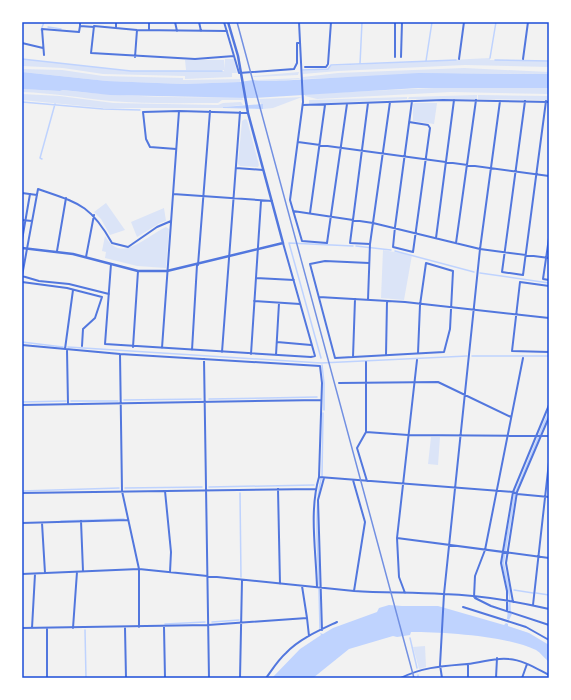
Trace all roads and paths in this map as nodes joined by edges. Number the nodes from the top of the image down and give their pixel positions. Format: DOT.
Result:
graph roads {
  1 [pos="80,22"];
  2 [pos="116,22"];
  3 [pos="149,22"];
  4 [pos="175,22"];
  5 [pos="199,22"];
  6 [pos="224,22"];
  7 [pos="228,22"];
  8 [pos="299,22"];
  9 [pos="331,22"];
  10 [pos="396,22"];
  11 [pos="402,22"];
  12 [pos="464,22"];
  13 [pos="528,22"];
  14 [pos="80,26"];
  15 [pos="94,28"];
  16 [pos="116,28"];
  17 [pos="137,30"];
  18 [pos="149,30"];
  19 [pos="177,31"];
  20 [pos="201,31"];
  21 [pos="227,31"];
  22 [pos="22,43"];
  23 [pos="300,43"];
  24 [pos="44,48"];
  25 [pos="44,55"];
  26 [pos="234,56"];
  27 [pos="135,57"];
  28 [pos="395,57"];
  29 [pos="401,57"];
  30 [pos="459,59"];
  31 [pos="523,59"];
  32 [pos="305,67"];
  33 [pos="454,100"];
  34 [pos="476,100"];
  35 [pos="412,101"];
  36 [pos="500,101"];
  37 [pos="525,101"];
  38 [pos="390,102"];
  39 [pos="548,102"];
  40 [pos="368,103"];
  41 [pos="347,104"];
  42 [pos="303,105"];
  43 [pos="325,105"];
  44 [pos="22,106"];
  45 [pos="22,110"];
  46 [pos="179,111"];
  47 [pos="210,111"];
  48 [pos="247,111"];
  49 [pos="240,112"];
  50 [pos="409,122"];
  51 [pos="298,142"];
  52 [pos="319,145"];
  53 [pos="341,148"];
  54 [pos="176,149"];
  55 [pos="362,151"];
  56 [pos="383,153"];
  57 [pos="404,157"];
  58 [pos="426,159"];
  59 [pos="446,162"];
  60 [pos="467,165"];
  61 [pos="236,168"];
  62 [pos="491,168"];
  63 [pos="264,170"];
  64 [pos="515,172"];
  65 [pos="537,175"];
  66 [pos="549,176"];
  67 [pos="22,193"];
  68 [pos="30,194"];
  69 [pos="173,194"];
  70 [pos="37,195"];
  71 [pos="203,196"];
  72 [pos="66,198"];
  73 [pos="234,198"];
  74 [pos="261,201"];
  75 [pos="273,201"];
  76 [pos="292,210"];
  77 [pos="310,213"];
  78 [pos="94,215"];
  79 [pos="331,216"];
  80 [pos="22,220"];
  81 [pos="26,220"];
  82 [pos="353,220"];
  83 [pos="32,221"];
  84 [pos="171,221"];
  85 [pos="373,223"];
  86 [pos="395,227"];
  87 [pos="415,232"];
  88 [pos="436,238"];
  89 [pos="549,238"];
  90 [pos="22,240"];
  91 [pos="284,243"];
  92 [pos="456,243"];
  93 [pos="370,244"];
  94 [pos="22,248"];
  95 [pos="27,248"];
  96 [pos="480,249"];
  97 [pos="258,250"];
  98 [pos="57,251"];
  99 [pos="504,252"];
  100 [pos="526,255"];
  101 [pos="86,257"];
  102 [pos="229,257"];
  103 [pos="548,258"];
  104 [pos="369,263"];
  105 [pos="111,264"];
  106 [pos="198,265"];
  107 [pos="138,271"];
  108 [pos="167,271"];
  109 [pos="22,276"];
  110 [pos="256,278"];
  111 [pos="294,280"];
  112 [pos="549,280"];
  113 [pos="22,282"];
  114 [pos="549,286"];
  115 [pos="72,290"];
  116 [pos="109,294"];
  117 [pos="319,297"];
  118 [pos="355,299"];
  119 [pos="368,300"];
  120 [pos="254,301"];
  121 [pos="387,301"];
  122 [pos="279,303"];
  123 [pos="300,304"];
  124 [pos="420,305"];
  125 [pos="451,308"];
  126 [pos="473,310"];
  127 [pos="516,315"];
  128 [pos="549,318"];
  129 [pos="277,342"];
  130 [pos="312,345"];
  131 [pos="22,346"];
  132 [pos="82,346"];
  133 [pos="133,346"];
  134 [pos="162,348"];
  135 [pos="66,349"];
  136 [pos="192,350"];
  137 [pos="222,352"];
  138 [pos="549,352"];
  139 [pos="418,353"];
  140 [pos="120,354"];
  141 [pos="251,354"];
  142 [pos="276,355"];
  143 [pos="386,355"];
  144 [pos="353,357"];
  145 [pos="523,358"];
  146 [pos="204,359"];
  147 [pos="417,360"];
  148 [pos="366,362"];
  149 [pos="339,383"];
  150 [pos="414,383"];
  151 [pos="366,384"];
  152 [pos="466,396"];
  153 [pos="321,400"];
  154 [pos="205,402"];
  155 [pos="121,403"];
  156 [pos="68,404"];
  157 [pos="22,405"];
  158 [pos="549,405"];
  159 [pos="511,417"];
  160 [pos="549,417"];
  161 [pos="366,432"];
  162 [pos="408,435"];
  163 [pos="536,435"];
  164 [pos="541,435"];
  165 [pos="461,436"];
  166 [pos="508,436"];
  167 [pos="549,436"];
  168 [pos="549,462"];
  169 [pos="319,477"];
  170 [pos="324,478"];
  171 [pos="353,480"];
  172 [pos="367,481"];
  173 [pos="403,484"];
  174 [pos="455,488"];
  175 [pos="278,489"];
  176 [pos="316,489"];
  177 [pos="206,490"];
  178 [pos="122,491"];
  179 [pos="165,491"];
  180 [pos="496,492"];
  181 [pos="513,492"];
  182 [pos="22,493"];
  183 [pos="517,494"];
  184 [pos="545,497"];
  185 [pos="549,497"];
  186 [pos="128,520"];
  187 [pos="81,521"];
  188 [pos="22,523"];
  189 [pos="42,523"];
  190 [pos="398,538"];
  191 [pos="449,545"];
  192 [pos="485,550"];
  193 [pos="503,552"];
  194 [pos="508,553"];
  195 [pos="539,557"];
  196 [pos="549,558"];
  197 [pos="139,569"];
  198 [pos="77,571"];
  199 [pos="83,571"];
  200 [pos="170,572"];
  201 [pos="35,573"];
  202 [pos="46,573"];
  203 [pos="22,574"];
  204 [pos="208,576"];
  205 [pos="242,580"];
  206 [pos="280,584"];
  207 [pos="302,586"];
  208 [pos="317,587"];
  209 [pos="321,587"];
  210 [pos="354,590"];
  211 [pos="405,593"];
  212 [pos="444,594"];
  213 [pos="474,597"];
  214 [pos="508,601"];
  215 [pos="512,602"];
  216 [pos="533,605"];
  217 [pos="463,607"];
  218 [pos="549,609"];
  219 [pos="507,611"];
  220 [pos="307,618"];
  221 [pos="338,622"];
  222 [pos="242,624"];
  223 [pos="208,625"];
  224 [pos="549,625"];
  225 [pos="164,627"];
  226 [pos="22,628"];
  227 [pos="32,628"];
  228 [pos="47,628"];
  229 [pos="73,628"];
  230 [pos="125,628"];
  231 [pos="139,628"];
  232 [pos="322,630"];
  233 [pos="309,636"];
  234 [pos="549,640"];
  235 [pos="497,658"];
  236 [pos="468,664"];
  237 [pos="527,664"];
  238 [pos="440,665"];
  239 [pos="549,675"];
  240 [pos="48,678"];
  241 [pos="126,678"];
  242 [pos="165,678"];
  243 [pos="209,678"];
  244 [pos="240,678"];
  245 [pos="266,678"];
  246 [pos="402,678"];
  247 [pos="442,678"];
  248 [pos="468,678"];
  249 [pos="496,678"];
  250 [pos="522,678"];
  1 -- 14 [label="street"];
  2 -- 16 [label="street"];
  3 -- 18 [label="street"];
  4 -- 19 [label="street"];
  5 -- 20 [label="street"];
  6 -- 21 [label="street"];
  7 -- 48 [label="street"];
  8 -- 23 [label="street"];
  9 -- 32 [label="street"];
  10 -- 28 [label="street"];
  11 -- 29 [label="street"];
  12 -- 30 [label="street"];
  13 -- 31 [label="street"];
  14 -- 15 [label="street"];
  14 -- 24 [label="street"];
  15 -- 16 [label="street"];
  15 -- 27 [label="street"];
  16 -- 17 [label="street"];
  17 -- 18 [label="street"];
  17 -- 27 [label="street"];
  18 -- 19 [label="street"];
  19 -- 20 [label="street"];
  20 -- 21 [label="street"];
  21 -- 26 [label="street"];
  22 -- 24 [label="street"];
  23 -- 26 [label="street"];
  23 -- 42 [label="street"];
  24 -- 25 [label="street"];
  26 -- 27 [label="street"];
  33 -- 34 [label="street"];
  33 -- 35 [label="street"];
  33 -- 59 [label="street"];
  34 -- 36 [label="street"];
  34 -- 60 [label="street"];
  35 -- 38 [label="street"];
  35 -- 50 [label="street"];
  36 -- 37 [label="street"];
  36 -- 62 [label="street"];
  37 -- 39 [label="street"];
  37 -- 64 [label="street"];
  38 -- 40 [label="street"];
  38 -- 56 [label="street"];
  39 -- 65 [label="street"];
  40 -- 41 [label="street"];
  40 -- 55 [label="street"];
  41 -- 43 [label="street"];
  41 -- 53 [label="street"];
  42 -- 43 [label="street"];
  42 -- 51 [label="street"];
  43 -- 52 [label="street"];
  44 -- 45 [label="street"];
  46 -- 47 [label="street"];
  46 -- 54 [label="street"];
  46 -- 54 [label="street"];
  47 -- 49 [label="street"];
  47 -- 71 [label="street"];
  48 -- 49 [label="street"];
  48 -- 63 [label="street"];
  49 -- 61 [label="street"];
  50 -- 57 [label="street"];
  50 -- 58 [label="street"];
  51 -- 52 [label="street"];
  51 -- 76 [label="street"];
  52 -- 53 [label="street"];
  52 -- 77 [label="street"];
  53 -- 55 [label="street"];
  53 -- 79 [label="street"];
  54 -- 69 [label="street"];
  55 -- 56 [label="street"];
  55 -- 82 [label="street"];
  56 -- 57 [label="street"];
  56 -- 85 [label="street"];
  57 -- 58 [label="street"];
  57 -- 86 [label="street"];
  58 -- 59 [label="street"];
  58 -- 87 [label="street"];
  59 -- 60 [label="street"];
  59 -- 88 [label="street"];
  60 -- 62 [label="street"];
  60 -- 92 [label="street"];
  61 -- 63 [label="street"];
  61 -- 73 [label="street"];
  62 -- 64 [label="street"];
  62 -- 96 [label="street"];
  63 -- 75 [label="street"];
  64 -- 65 [label="street"];
  64 -- 99 [label="street"];
  65 -- 66 [label="street"];
  65 -- 100 [label="street"];
  67 -- 68 [label="street"];
  68 -- 70 [label="street"];
  68 -- 81 [label="street"];
  69 -- 71 [label="street"];
  69 -- 84 [label="street"];
  70 -- 72 [label="street"];
  70 -- 83 [label="street"];
  71 -- 73 [label="street"];
  71 -- 106 [label="street"];
  72 -- 78 [label="street"];
  72 -- 98 [label="street"];
  73 -- 74 [label="street"];
  73 -- 102 [label="street"];
  74 -- 75 [label="street"];
  74 -- 97 [label="street"];
  75 -- 91 [label="street"];
  76 -- 77 [label="street"];
  76 -- 79 [label="street"];
  77 -- 79 [label="street"];
  78 -- 84 [label="street"];
  78 -- 101 [label="street"];
  79 -- 82 [label="street"];
  80 -- 81 [label="street"];
  81 -- 83 [label="street"];
  81 -- 90 [label="street"];
  82 -- 85 [label="street"];
  82 -- 93 [label="street"];
  83 -- 95 [label="street"];
  84 -- 108 [label="street"];
  85 -- 86 [label="street"];
  85 -- 93 [label="street"];
  86 -- 87 [label="street"];
  86 -- 87 [label="street"];
  87 -- 88 [label="street"];
  88 -- 92 [label="street"];
  89 -- 103 [label="street"];
  91 -- 97 [label="street"];
  91 -- 111 [label="street"];
  92 -- 96 [label="street"];
  93 -- 104 [label="street"];
  94 -- 95 [label="street"];
  95 -- 98 [label="street"];
  95 -- 109 [label="street"];
  96 -- 99 [label="street"];
  96 -- 126 [label="street"];
  97 -- 102 [label="street"];
  97 -- 110 [label="street"];
  98 -- 101 [label="street"];
  99 -- 100 [label="street"];
  99 -- 100 [label="street"];
  100 -- 103 [label="street"];
  101 -- 105 [label="street"];
  102 -- 106 [label="street"];
  102 -- 137 [label="street"];
  103 -- 112 [label="street"];
  104 -- 117 [label="street"];
  104 -- 119 [label="street"];
  105 -- 107 [label="street"];
  105 -- 116 [label="street"];
  106 -- 108 [label="street"];
  106 -- 136 [label="street"];
  107 -- 108 [label="street"];
  107 -- 133 [label="street"];
  108 -- 134 [label="street"];
  109 -- 116 [label="street"];
  110 -- 111 [label="street"];
  110 -- 120 [label="street"];
  111 -- 123 [label="street"];
  113 -- 115 [label="street"];
  114 -- 127 [label="street"];
  115 -- 132 [label="street"];
  115 -- 135 [label="street"];
  116 -- 133 [label="street"];
  117 -- 118 [label="street"];
  117 -- 144 [label="street"];
  118 -- 119 [label="street"];
  118 -- 144 [label="street"];
  119 -- 121 [label="street"];
  120 -- 122 [label="street"];
  120 -- 141 [label="street"];
  121 -- 124 [label="street"];
  121 -- 143 [label="street"];
  122 -- 123 [label="street"];
  122 -- 129 [label="street"];
  123 -- 130 [label="street"];
  124 -- 125 [label="street"];
  124 -- 125 [label="street"];
  124 -- 139 [label="street"];
  125 -- 126 [label="street"];
  125 -- 139 [label="street"];
  126 -- 127 [label="street"];
  126 -- 152 [label="street"];
  127 -- 128 [label="street"];
  127 -- 138 [label="street"];
  129 -- 130 [label="street"];
  129 -- 142 [label="street"];
  130 -- 142 [label="street"];
  131 -- 135 [label="street"];
  133 -- 134 [label="street"];
  134 -- 136 [label="street"];
  135 -- 140 [label="street"];
  135 -- 156 [label="street"];
  136 -- 137 [label="street"];
  137 -- 141 [label="street"];
  139 -- 143 [label="street"];
  140 -- 146 [label="street"];
  140 -- 155 [label="street"];
  141 -- 142 [label="street"];
  143 -- 144 [label="street"];
  145 -- 159 [label="street"];
  146 -- 153 [label="street"];
  146 -- 154 [label="street"];
  147 -- 150 [label="street"];
  148 -- 151 [label="street"];
  149 -- 151 [label="street"];
  150 -- 151 [label="street"];
  150 -- 152 [label="street"];
  150 -- 162 [label="street"];
  151 -- 161 [label="street"];
  152 -- 159 [label="street"];
  152 -- 165 [label="street"];
  153 -- 154 [label="street"];
  153 -- 169 [label="street"];
  154 -- 155 [label="street"];
  154 -- 177 [label="street"];
  155 -- 156 [label="street"];
  155 -- 178 [label="street"];
  156 -- 157 [label="street"];
  158 -- 163 [label="street"];
  159 -- 166 [label="street"];
  160 -- 164 [label="street"];
  161 -- 162 [label="street"];
  161 -- 172 [label="street"];
  162 -- 165 [label="street"];
  162 -- 173 [label="street"];
  163 -- 164 [label="street"];
  163 -- 166 [label="street"];
  163 -- 181 [label="street"];
  164 -- 167 [label="street"];
  164 -- 183 [label="street"];
  165 -- 166 [label="street"];
  165 -- 174 [label="street"];
  166 -- 180 [label="street"];
  168 -- 184 [label="street"];
  169 -- 170 [label="street"];
  169 -- 176 [label="street"];
  170 -- 171 [label="street"];
  170 -- 209 [label="street"];
  171 -- 172 [label="street"];
  171 -- 210 [label="street"];
  172 -- 173 [label="street"];
  173 -- 174 [label="street"];
  173 -- 190 [label="street"];
  174 -- 180 [label="street"];
  174 -- 191 [label="street"];
  175 -- 176 [label="street"];
  175 -- 177 [label="street"];
  175 -- 206 [label="street"];
  176 -- 208 [label="street"];
  177 -- 179 [label="street"];
  177 -- 204 [label="street"];
  178 -- 179 [label="street"];
  178 -- 182 [label="street"];
  178 -- 186 [label="street"];
  179 -- 200 [label="street"];
  180 -- 181 [label="street"];
  180 -- 192 [label="street"];
  181 -- 183 [label="street"];
  181 -- 193 [label="street"];
  183 -- 184 [label="street"];
  183 -- 194 [label="street"];
  184 -- 185 [label="street"];
  184 -- 195 [label="street"];
  186 -- 187 [label="street"];
  186 -- 197 [label="street"];
  187 -- 189 [label="street"];
  187 -- 199 [label="street"];
  188 -- 189 [label="street"];
  189 -- 202 [label="street"];
  190 -- 191 [label="street"];
  190 -- 211 [label="street"];
  191 -- 192 [label="street"];
  191 -- 212 [label="street"];
  192 -- 193 [label="street"];
  192 -- 213 [label="street"];
  193 -- 194 [label="street"];
  193 -- 214 [label="street"];
  194 -- 195 [label="street"];
  194 -- 215 [label="street"];
  195 -- 196 [label="street"];
  195 -- 216 [label="street"];
  197 -- 199 [label="street"];
  197 -- 200 [label="street"];
  197 -- 231 [label="street"];
  198 -- 199 [label="street"];
  198 -- 202 [label="street"];
  198 -- 229 [label="street"];
  200 -- 204 [label="street"];
  201 -- 202 [label="street"];
  201 -- 203 [label="street"];
  201 -- 227 [label="street"];
  204 -- 205 [label="street"];
  204 -- 223 [label="street"];
  205 -- 206 [label="street"];
  205 -- 222 [label="street"];
  206 -- 207 [label="street"];
  207 -- 208 [label="street"];
  207 -- 220 [label="street"];
  208 -- 209 [label="street"];
  209 -- 210 [label="street"];
  209 -- 232 [label="street"];
  210 -- 211 [label="street"];
  211 -- 212 [label="street"];
  212 -- 213 [label="street"];
  212 -- 238 [label="street"];
  213 -- 214 [label="street"];
  213 -- 219 [label="street"];
  214 -- 215 [label="street"];
  214 -- 219 [label="street"];
  215 -- 216 [label="street"];
  216 -- 218 [label="street"];
  217 -- 234 [label="street"];
  219 -- 224 [label="street"];
  220 -- 222 [label="street"];
  220 -- 233 [label="street"];
  221 -- 232 [label="street"];
  222 -- 223 [label="street"];
  222 -- 244 [label="street"];
  223 -- 225 [label="street"];
  223 -- 243 [label="street"];
  225 -- 231 [label="street"];
  225 -- 242 [label="street"];
  226 -- 227 [label="street"];
  227 -- 228 [label="street"];
  228 -- 229 [label="street"];
  228 -- 240 [label="street"];
  229 -- 230 [label="street"];
  230 -- 231 [label="street"];
  230 -- 241 [label="street"];
  232 -- 233 [label="street"];
  233 -- 245 [label="street"];
  235 -- 236 [label="street"];
  235 -- 237 [label="street"];
  235 -- 249 [label="street"];
  236 -- 238 [label="street"];
  236 -- 248 [label="street"];
  237 -- 239 [label="street"];
  237 -- 250 [label="street"];
  238 -- 246 [label="street"];
  238 -- 247 [label="street"];
}
